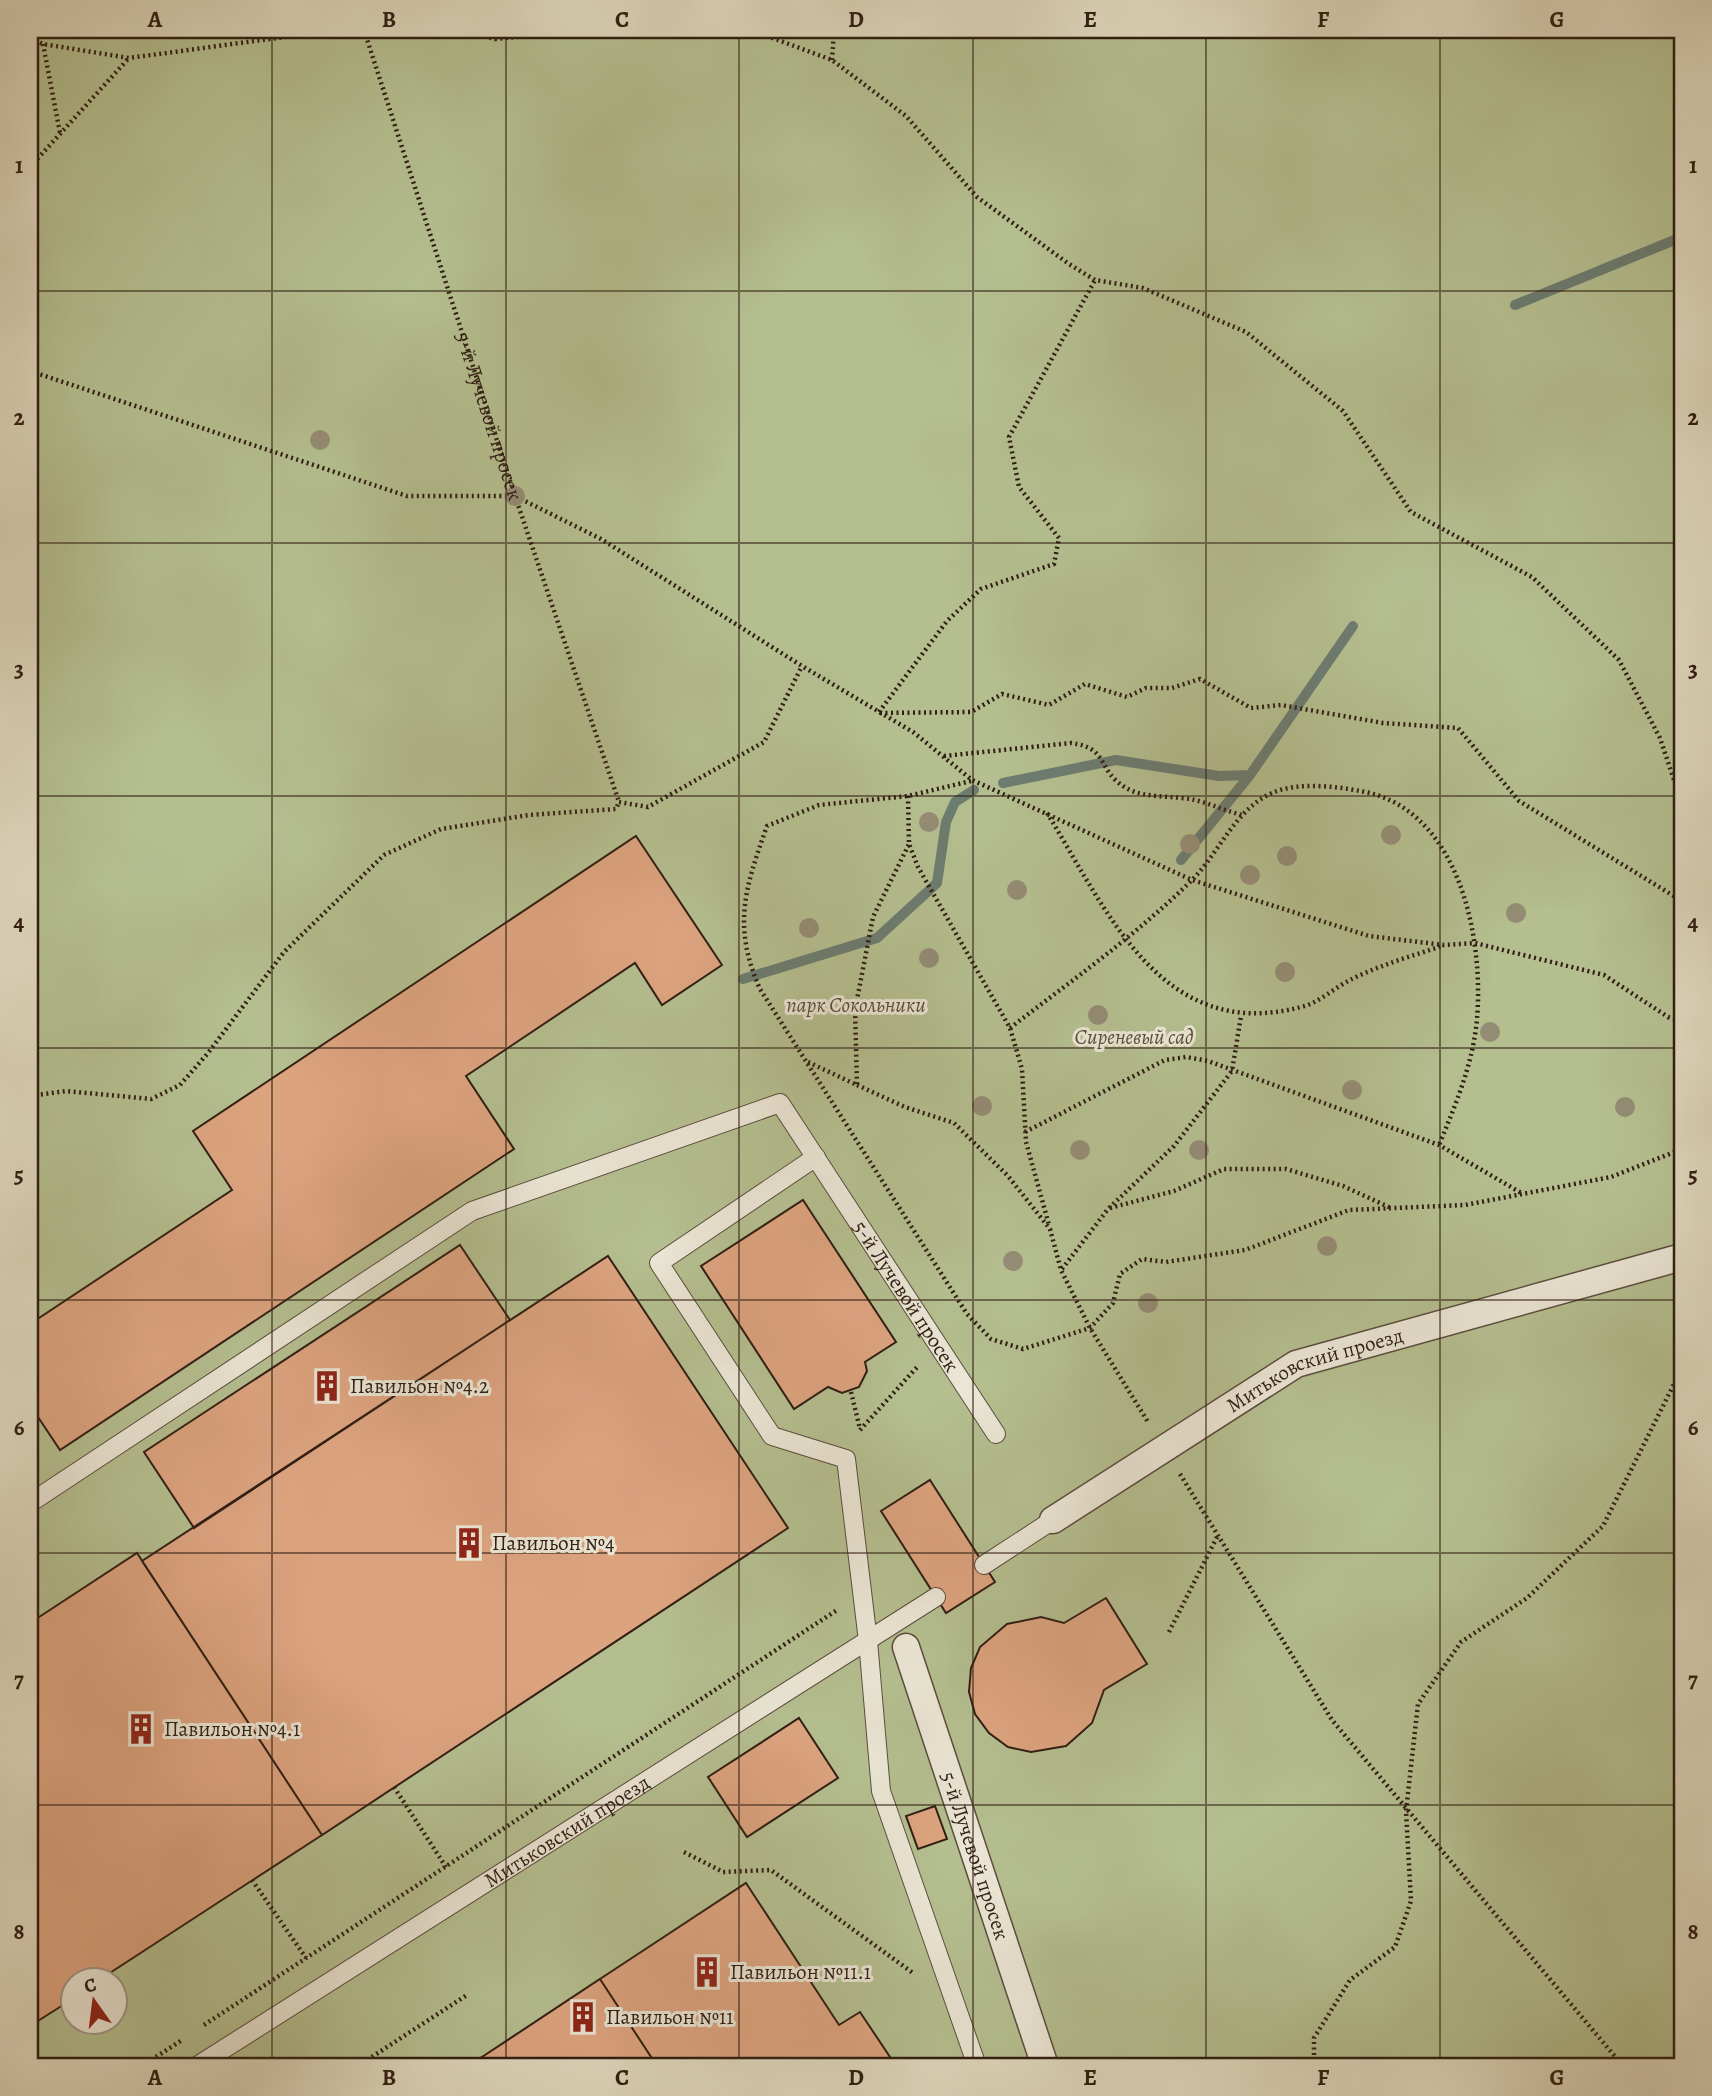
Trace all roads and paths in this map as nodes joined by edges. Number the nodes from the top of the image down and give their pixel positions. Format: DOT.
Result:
graph roads {
  1 [pos="336,30"];
  2 [pos="364,30"];
  3 [pos="463,30"];
  4 [pos="588,30"];
  5 [pos="751,30"];
  6 [pos="834,30"];
  7 [pos="30,37"];
  8 [pos="43,44"];
  9 [pos="129,58"];
  10 [pos="832,60"];
  11 [pos="60,134"];
  12 [pos="30,167"];
  13 [pos="1095,280"];
  14 [pos="30,372"];
  15 [pos="515,496"];
  16 [pos="802,666"];
  17 [pos="878,713"];
  18 [pos="943,757"];
  19 [pos="972,780"];
  20 [pos="908,796"];
  21 [pos="619,803"];
  22 [pos="1682,804"];
  23 [pos="1047,812"];
  24 [pos="1242,815"];
  25 [pos="909,844"];
  26 [pos="1192,880"];
  27 [pos="1682,901"];
  28 [pos="1125,939"];
  29 [pos="1475,943"];
  30 [pos="1444,945"];
  31 [pos="1241,1016"];
  32 [pos="1682,1021"];
  33 [pos="1010,1028"];
  34 [pos="807,1062"];
  35 [pos="1232,1071"];
  36 [pos="857,1085"];
  37 [pos="30,1096"];
  38 [pos="1025,1132"];
  39 [pos="1440,1145"];
  40 [pos="1682,1149"];
  41 [pos="816,1157"];
  42 [pos="1523,1195"];
  43 [pos="1108,1209"];
  44 [pos="1392,1209"];
  45 [pos="1050,1229"];
  46 [pos="1682,1257"];
  47 [pos="1062,1270"];
  48 [pos="1090,1328"];
  49 [pos="942,1351"];
  50 [pos="1682,1368"];
  51 [pos="851,1392"];
  52 [pos="860,1430"];
  53 [pos="996,1434"];
  54 [pos="1164,1448"];
  55 [pos="846,1459"];
  56 [pos="30,1503"];
  57 [pos="1053,1520"];
  58 [pos="1217,1536"];
  59 [pos="984,1565"];
  60 [pos="862,1593"];
  61 [pos="936,1597"];
  62 [pos="1169,1632"];
  63 [pos="869,1641"];
  64 [pos="906,1647"];
  65 [pos="394,1787"];
  66 [pos="1406,1811"];
  67 [pos="684,1852"];
  68 [pos="446,1867"];
  69 [pos="252,1880"];
  70 [pos="306,1958"];
  71 [pos="467,1994"];
  72 [pos="956,2006"];
  73 [pos="196,2030"];
  74 [pos="185,2037"];
  75 [pos="142,2066"];
  76 [pos="198,2066"];
  77 [pos="358,2066"];
  78 [pos="977,2066"];
  79 [pos="1045,2066"];
  80 [pos="1314,2066"];
  81 [pos="1623,2066"];
  1 -- 9 [label="path"];
  2 -- 15 [label="path, 5-й Лучевой просек"];
  3 -- 4 [label="path"];
  5 -- 10 [label="path"];
  6 -- 10 [label="path"];
  7 -- 8 [label="path"];
  8 -- 9 [label="path"];
  8 -- 11 [label="path"];
  9 -- 11 [label="path"];
  10 -- 13 [label="path"];
  11 -- 12 [label="path"];
  13 -- 17 [label="path"];
  13 -- 22 [label="path"];
  14 -- 15 [label="path"];
  15 -- 16 [label="path"];
  15 -- 21 [label="path, 5-й Лучевой просек"];
  16 -- 17 [label="path"];
  16 -- 21 [label="path"];
  17 -- 18 [label="path"];
  17 -- 27 [label="path"];
  18 -- 19 [label="path"];
  18 -- 24 [label="path"];
  19 -- 20 [label="path"];
  19 -- 23 [label="path"];
  20 -- 25 [label="path"];
  20 -- 34 [label="path"];
  21 -- 37 [label="path"];
  23 -- 26 [label="path"];
  23 -- 28 [label="path"];
  24 -- 26 [label="path"];
  24 -- 29 [label="path"];
  25 -- 33 [label="path"];
  25 -- 36 [label="path"];
  26 -- 28 [label="path"];
  26 -- 30 [label="path"];
  28 -- 31 [label="path"];
  28 -- 33 [label="path"];
  29 -- 30 [label="path"];
  29 -- 32 [label="path"];
  29 -- 39 [label="path"];
  30 -- 31 [label="path"];
  31 -- 35 [label="path"];
  33 -- 38 [label="path"];
  34 -- 36 [label="path"];
  34 -- 48 [label="path"];
  35 -- 38 [label="path"];
  35 -- 39 [label="path"];
  35 -- 43 [label="path"];
  36 -- 45 [label="path"];
  38 -- 45 [label="path"];
  39 -- 42 [label="path"];
  40 -- 42 [label="path"];
  41 -- 49 [label="lane, 5-й Лучевой просек"];
  41 -- 55 [label="lane"];
  41 -- 56 [label="lane, 5-й Лучевой просек"];
  42 -- 44 [label="path"];
  43 -- 44 [label="path"];
  43 -- 47 [label="path"];
  44 -- 48 [label="path"];
  45 -- 47 [label="path"];
  46 -- 54 [label="street, Митьковский проезд"];
  47 -- 48 [label="path"];
  48 -- 54 [label="path"];
  49 -- 52 [label="path"];
  49 -- 53 [label="lane, 5-й Лучевой просек"];
  50 -- 66 [label="path"];
  51 -- 52 [label="path"];
  52 -- 55 [label="path"];
  54 -- 57 [label="street, Митьковский проезд"];
  54 -- 58 [label="path"];
  55 -- 60 [label="lane"];
  57 -- 59 [label="lane, Митьковский проезд"];
  58 -- 62 [label="path"];
  58 -- 66 [label="path"];
  60 -- 63 [label="lane"];
  60 -- 68 [label="path"];
  61 -- 63 [label="lane, Митьковский проезд"];
  63 -- 72 [label="lane"];
  63 -- 76 [label="lane, Митьковский проезд"];
  64 -- 79 [label="street, 5-й Лучевой просек"];
  65 -- 68 [label="path"];
  66 -- 80 [label="path"];
  66 -- 81 [label="path"];
  67 -- 72 [label="path"];
  68 -- 70 [label="path"];
  69 -- 70 [label="path"];
  70 -- 73 [label="path"];
  71 -- 77 [label="path"];
  72 -- 78 [label="lane"];
  74 -- 75 [label="path"];
}
